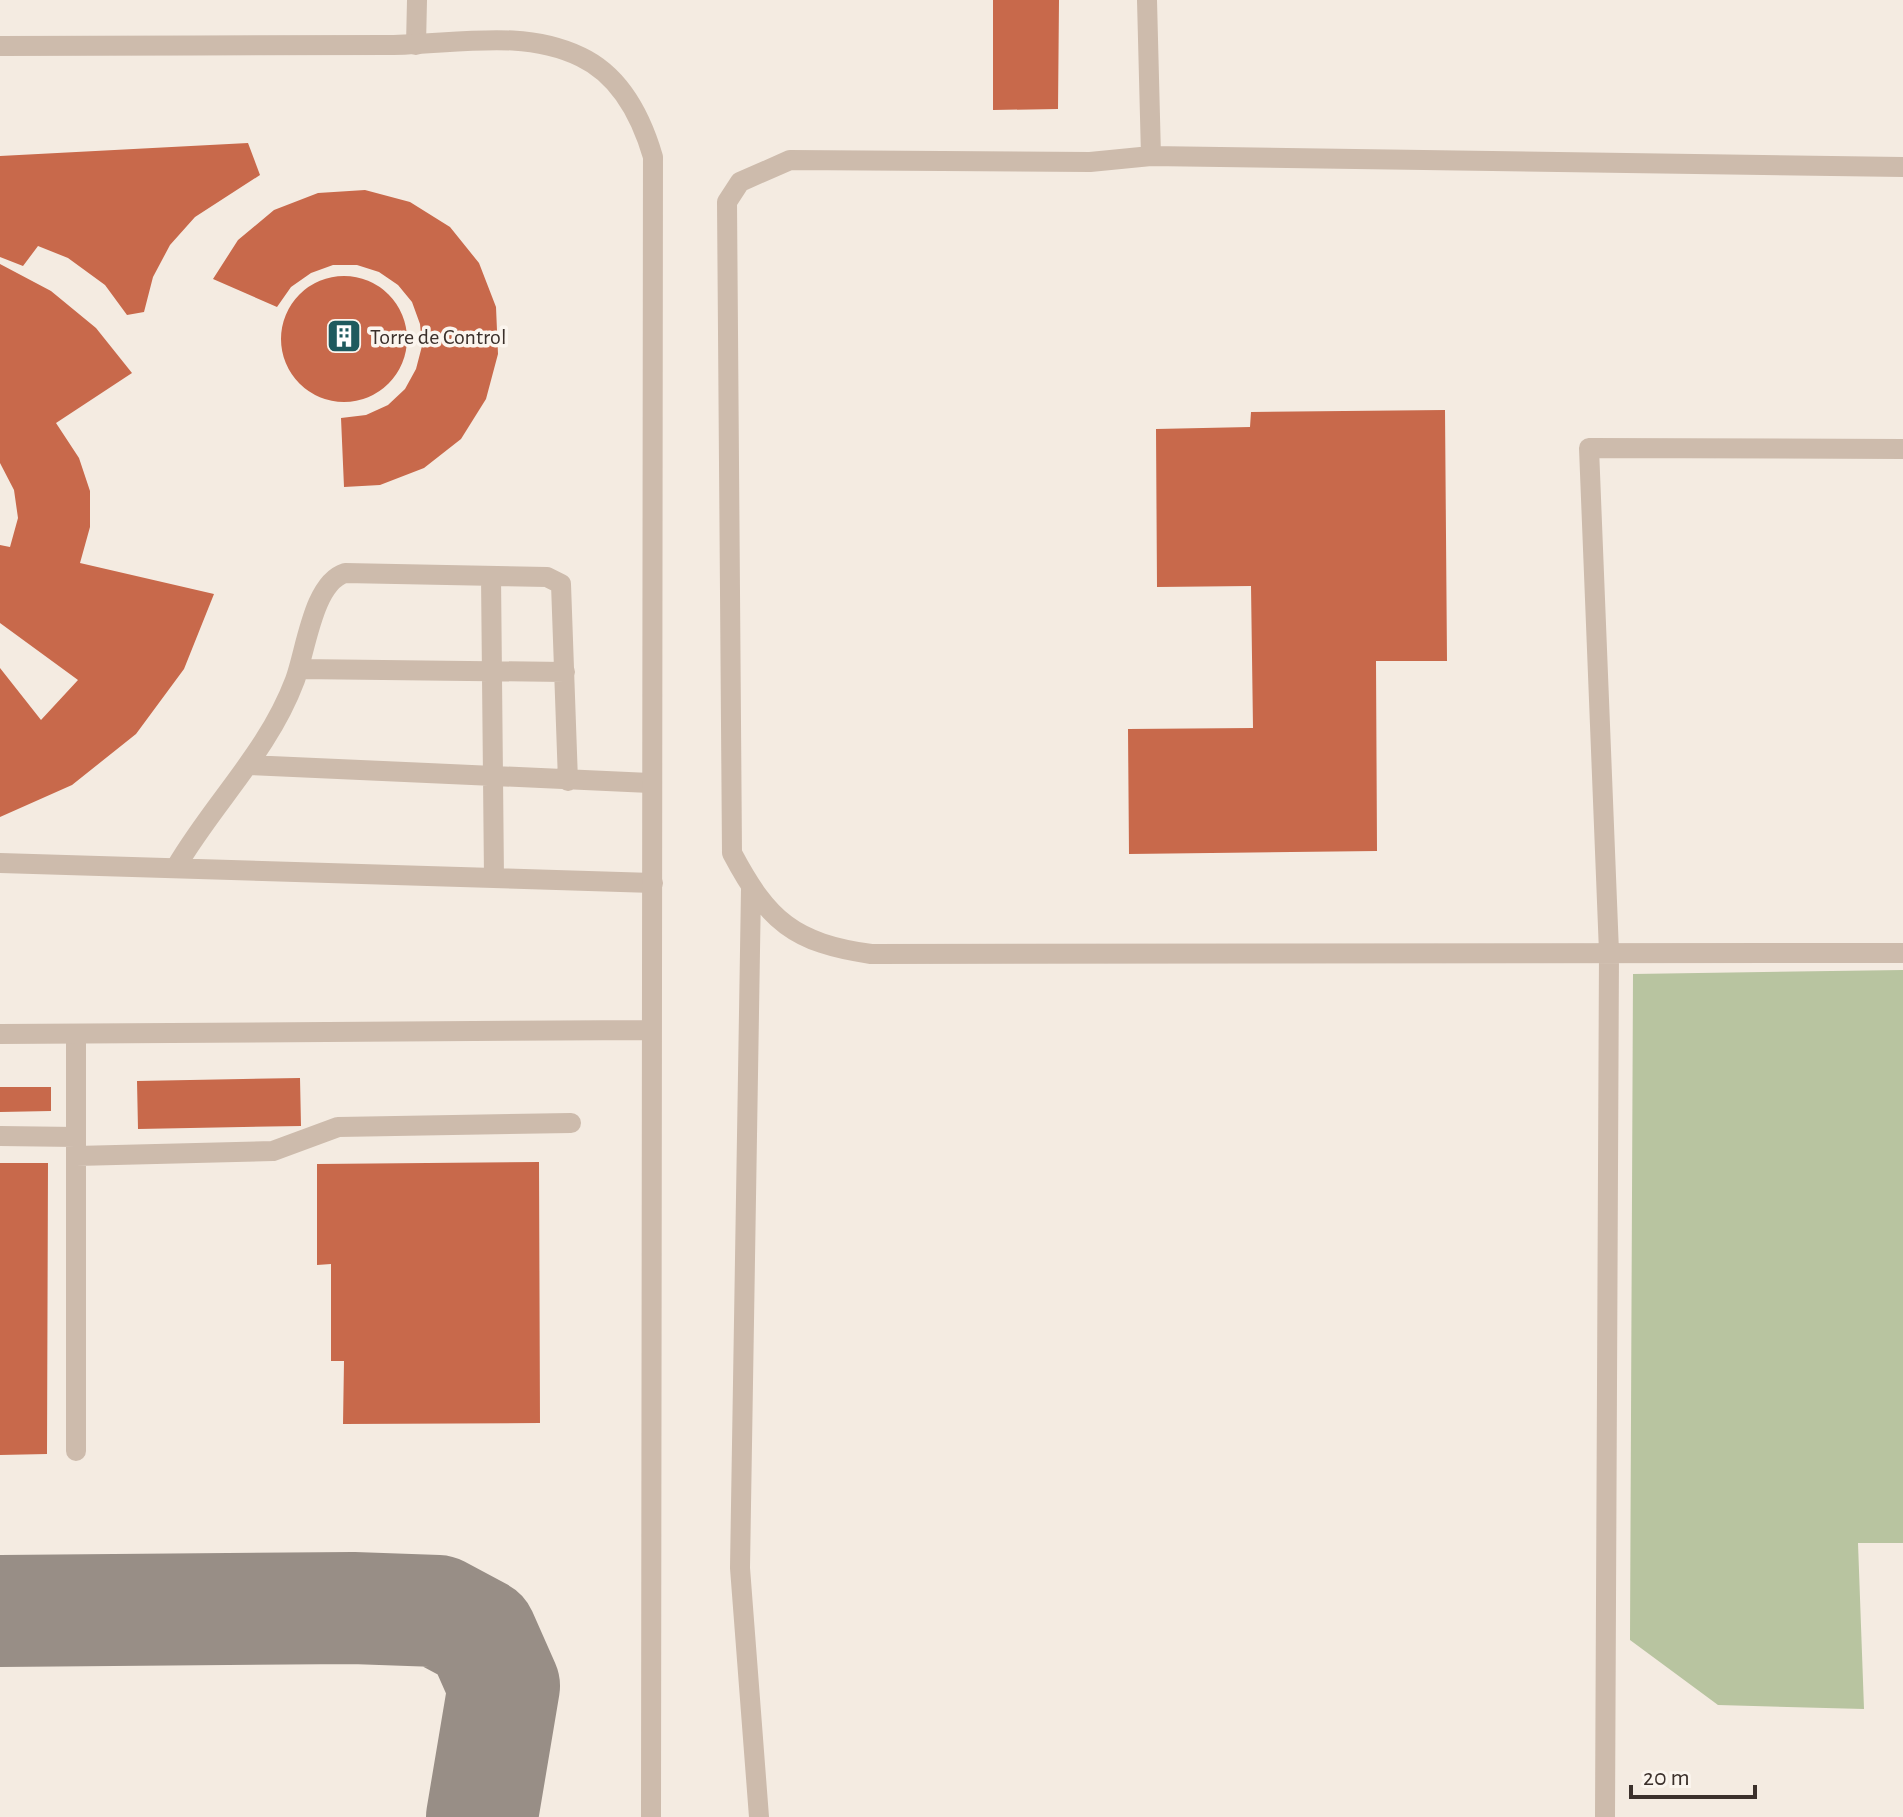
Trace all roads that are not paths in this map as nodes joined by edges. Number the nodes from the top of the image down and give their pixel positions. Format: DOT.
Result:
graph roads {
  1 [pos="417,0"];
  2 [pos="1147,0"];
  3 [pos="416,45"];
  4 [pos="0,46"];
  5 [pos="1151,156"];
  6 [pos="1903,167"];
  7 [pos="1903,449"];
  8 [pos="491,576"];
  9 [pos="299,669"];
  10 [pos="493,672"];
  11 [pos="565,672"];
  12 [pos="251,765"];
  13 [pos="494,777"];
  14 [pos="568,781"];
  15 [pos="650,783"];
  16 [pos="0,863"];
  17 [pos="176,867"];
  18 [pos="494,878"];
  19 [pos="653,883"];
  20 [pos="751,889"];
  21 [pos="1609,952"];
  22 [pos="1903,953"];
  23 [pos="649,1030"];
  24 [pos="0,1034"];
  25 [pos="76,1034"];
  26 [pos="571,1123"];
  27 [pos="0,1136"];
  28 [pos="76,1146"];
  29 [pos="76,1451"];
  30 [pos="651,1817"];
  31 [pos="759,1817"];
  32 [pos="1605,1817"];
  1 -- 3 [label="street"];
  2 -- 5 [label="street"];
  3 -- 4 [label="street"];
  3 -- 15 [label="street"];
  5 -- 6 [label="street"];
  5 -- 20 [label="street"];
  7 -- 21 [label="street"];
  8 -- 9 [label="street"];
  8 -- 10 [label="street"];
  8 -- 11 [label="street"];
  9 -- 10 [label="street"];
  9 -- 12 [label="street"];
  10 -- 11 [label="street"];
  10 -- 13 [label="street"];
  11 -- 14 [label="street"];
  12 -- 13 [label="street"];
  12 -- 17 [label="street"];
  13 -- 14 [label="street"];
  13 -- 18 [label="street"];
  14 -- 15 [label="street"];
  15 -- 19 [label="street"];
  16 -- 17 [label="street"];
  17 -- 18 [label="street"];
  18 -- 19 [label="street"];
  19 -- 23 [label="street"];
  20 -- 21 [label="street"];
  20 -- 31 [label="street"];
  21 -- 22 [label="street"];
  21 -- 32 [label="street"];
  23 -- 25 [label="street"];
  23 -- 30 [label="street"];
  24 -- 25 [label="street"];
  25 -- 28 [label="street"];
  26 -- 28 [label="street"];
  27 -- 28 [label="street"];
  28 -- 29 [label="street"];
}
